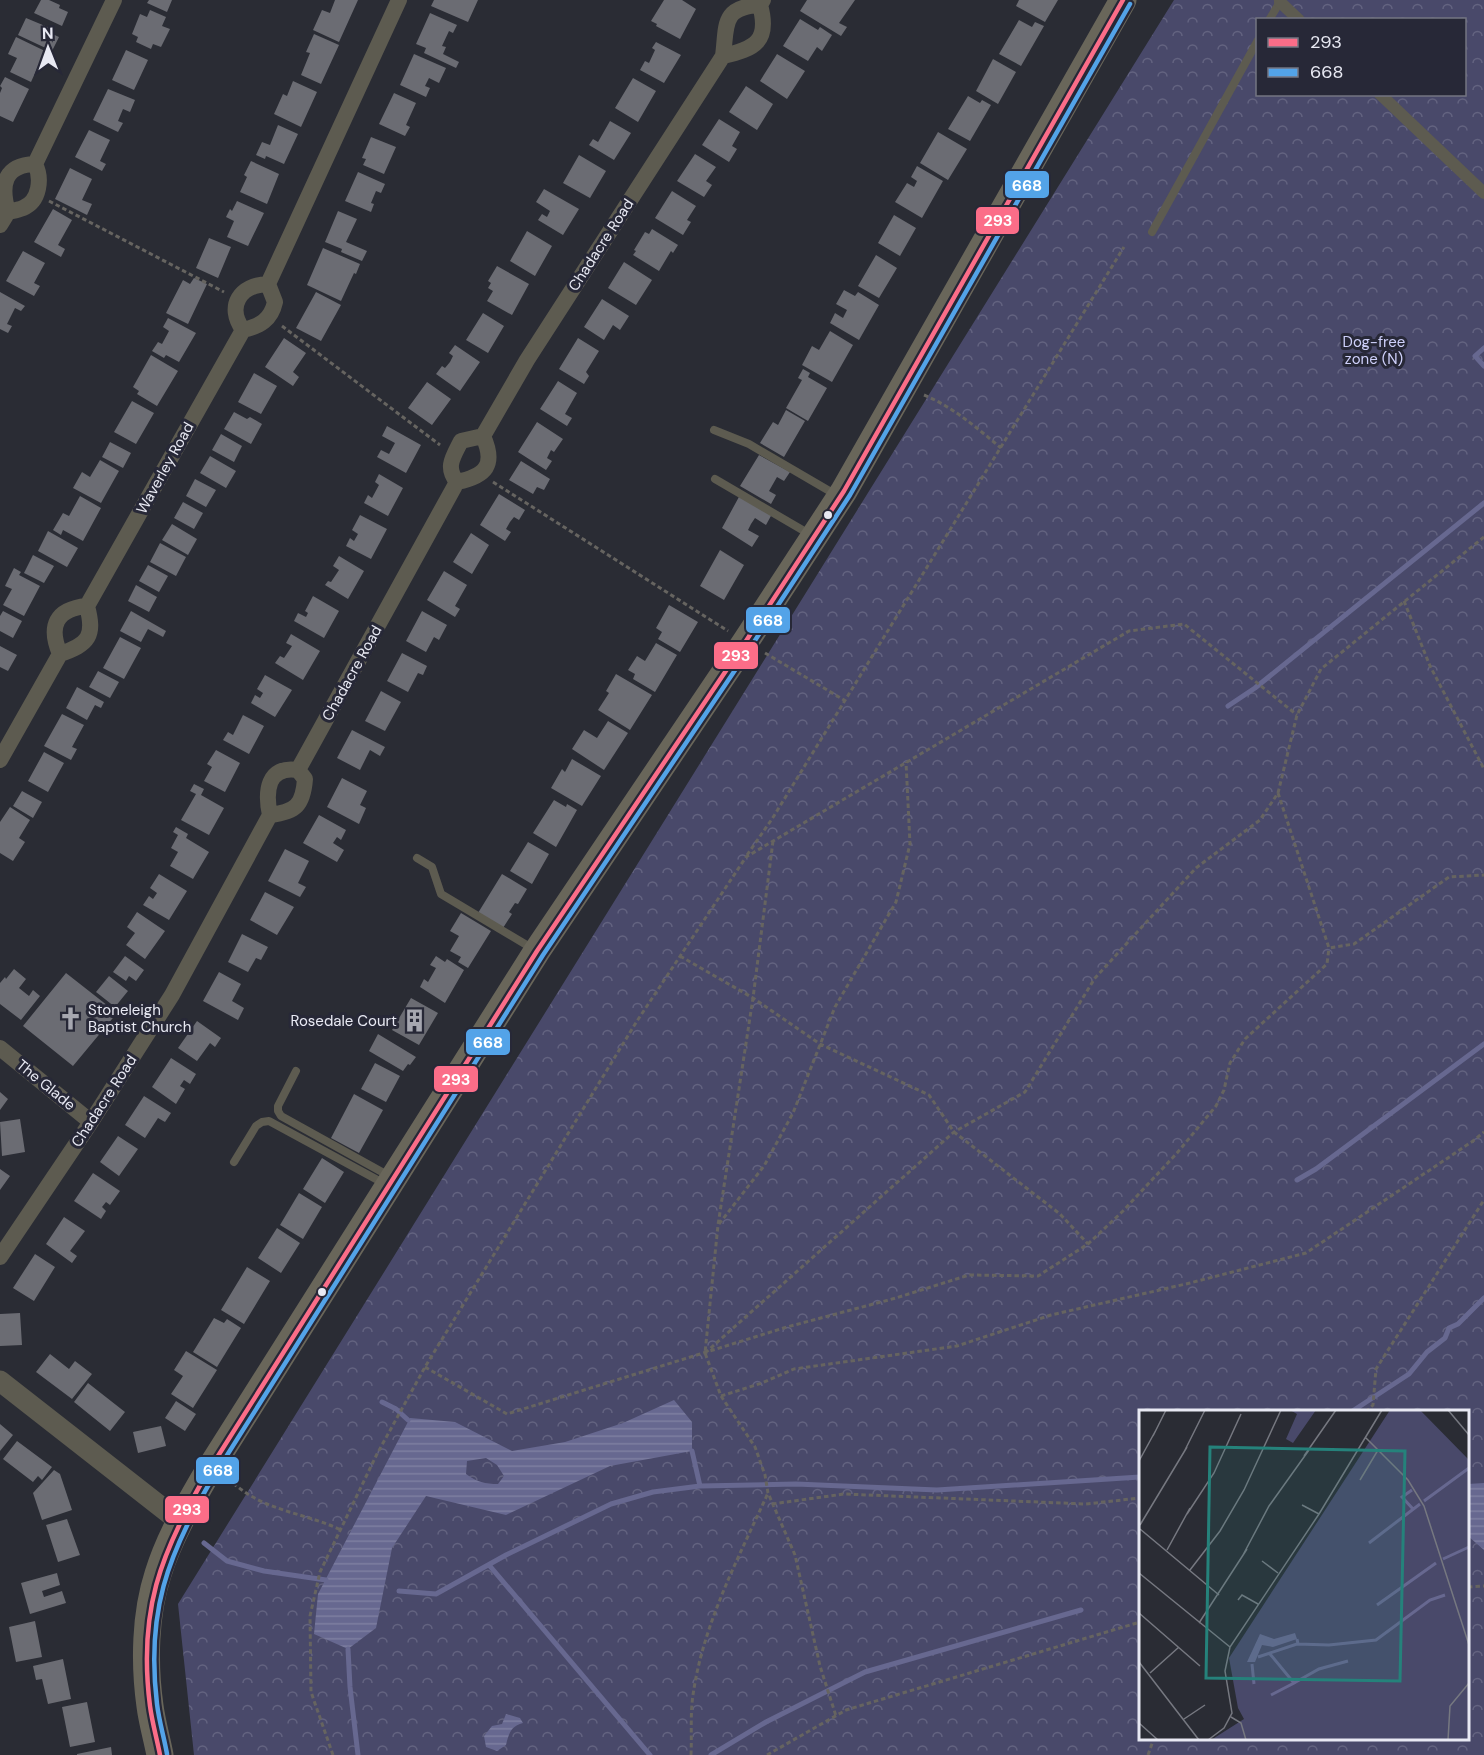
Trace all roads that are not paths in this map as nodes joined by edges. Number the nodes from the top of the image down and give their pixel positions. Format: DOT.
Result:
graph roads {
  1 [pos="114,0"];
  2 [pos="399,0"];
  3 [pos="1123,0"];
  4 [pos="1279,1"];
  5 [pos="762,3"];
  6 [pos="1270,18"];
  7 [pos="1297,18"];
  8 [pos="1256,42"];
  9 [pos="723,56"];
  10 [pos="1382,96"];
  11 [pos="35,164"];
  12 [pos="1484,193"];
  13 [pos="4,218"];
  14 [pos="1152,232"];
  15 [pos="268,284"];
  16 [pos="243,330"];
  17 [pos="714,430"];
  18 [pos="483,436"];
  19 [pos="715,480"];
  20 [pos="457,482"];
  21 [pos="839,497"];
  22 [pos="814,536"];
  23 [pos="87,606"];
  24 [pos="60,654"];
  25 [pos="0,760"];
  26 [pos="298,770"];
  27 [pos="270,815"];
  28 [pos="417,858"];
  29 [pos="537,951"];
  30 [pos="0,1048"];
  31 [pos="296,1071"];
  32 [pos="92,1122"];
  33 [pos="234,1162"];
  34 [pos="392,1183"];
  35 [pos="0,1257"];
  36 [pos="0,1382"];
  37 [pos="179,1521"];
  38 [pos="160,1755"];
  1 -- 11 [label="street"];
  2 -- 15 [label="street"];
  3 -- 21 [label="highway"];
  4 -- 6 [label="lane"];
  4 -- 7 [label="street"];
  5 -- 9 [label="street, Chadacre Road"];
  5 -- 9 [label="street, Chadacre Road"];
  8 -- 14 [label="lane"];
  9 -- 18 [label="street, Chadacre Road"];
  10 -- 12 [label="street"];
  11 -- 13 [label="street"];
  11 -- 13 [label="street"];
  15 -- 16 [label="street"];
  15 -- 16 [label="street"];
  16 -- 23 [label="street, Waverley Road"];
  17 -- 21 [label="lane"];
  18 -- 20 [label="street"];
  18 -- 20 [label="street"];
  19 -- 22 [label="lane"];
  20 -- 26 [label="street, Chadacre Road"];
  21 -- 22 [label="highway"];
  22 -- 29 [label="highway"];
  23 -- 24 [label="street"];
  23 -- 24 [label="street"];
  24 -- 25 [label="street"];
  26 -- 27 [label="street"];
  26 -- 27 [label="street"];
  27 -- 32 [label="street, Chadacre Road"];
  28 -- 29 [label="lane"];
  29 -- 34 [label="highway"];
  30 -- 32 [label="street, The Glade"];
  31 -- 34 [label="lane"];
  32 -- 35 [label="street, Chadacre Road"];
  33 -- 34 [label="lane"];
  34 -- 37 [label="highway"];
  36 -- 37 [label="street"];
  37 -- 38 [label="highway"];
}
